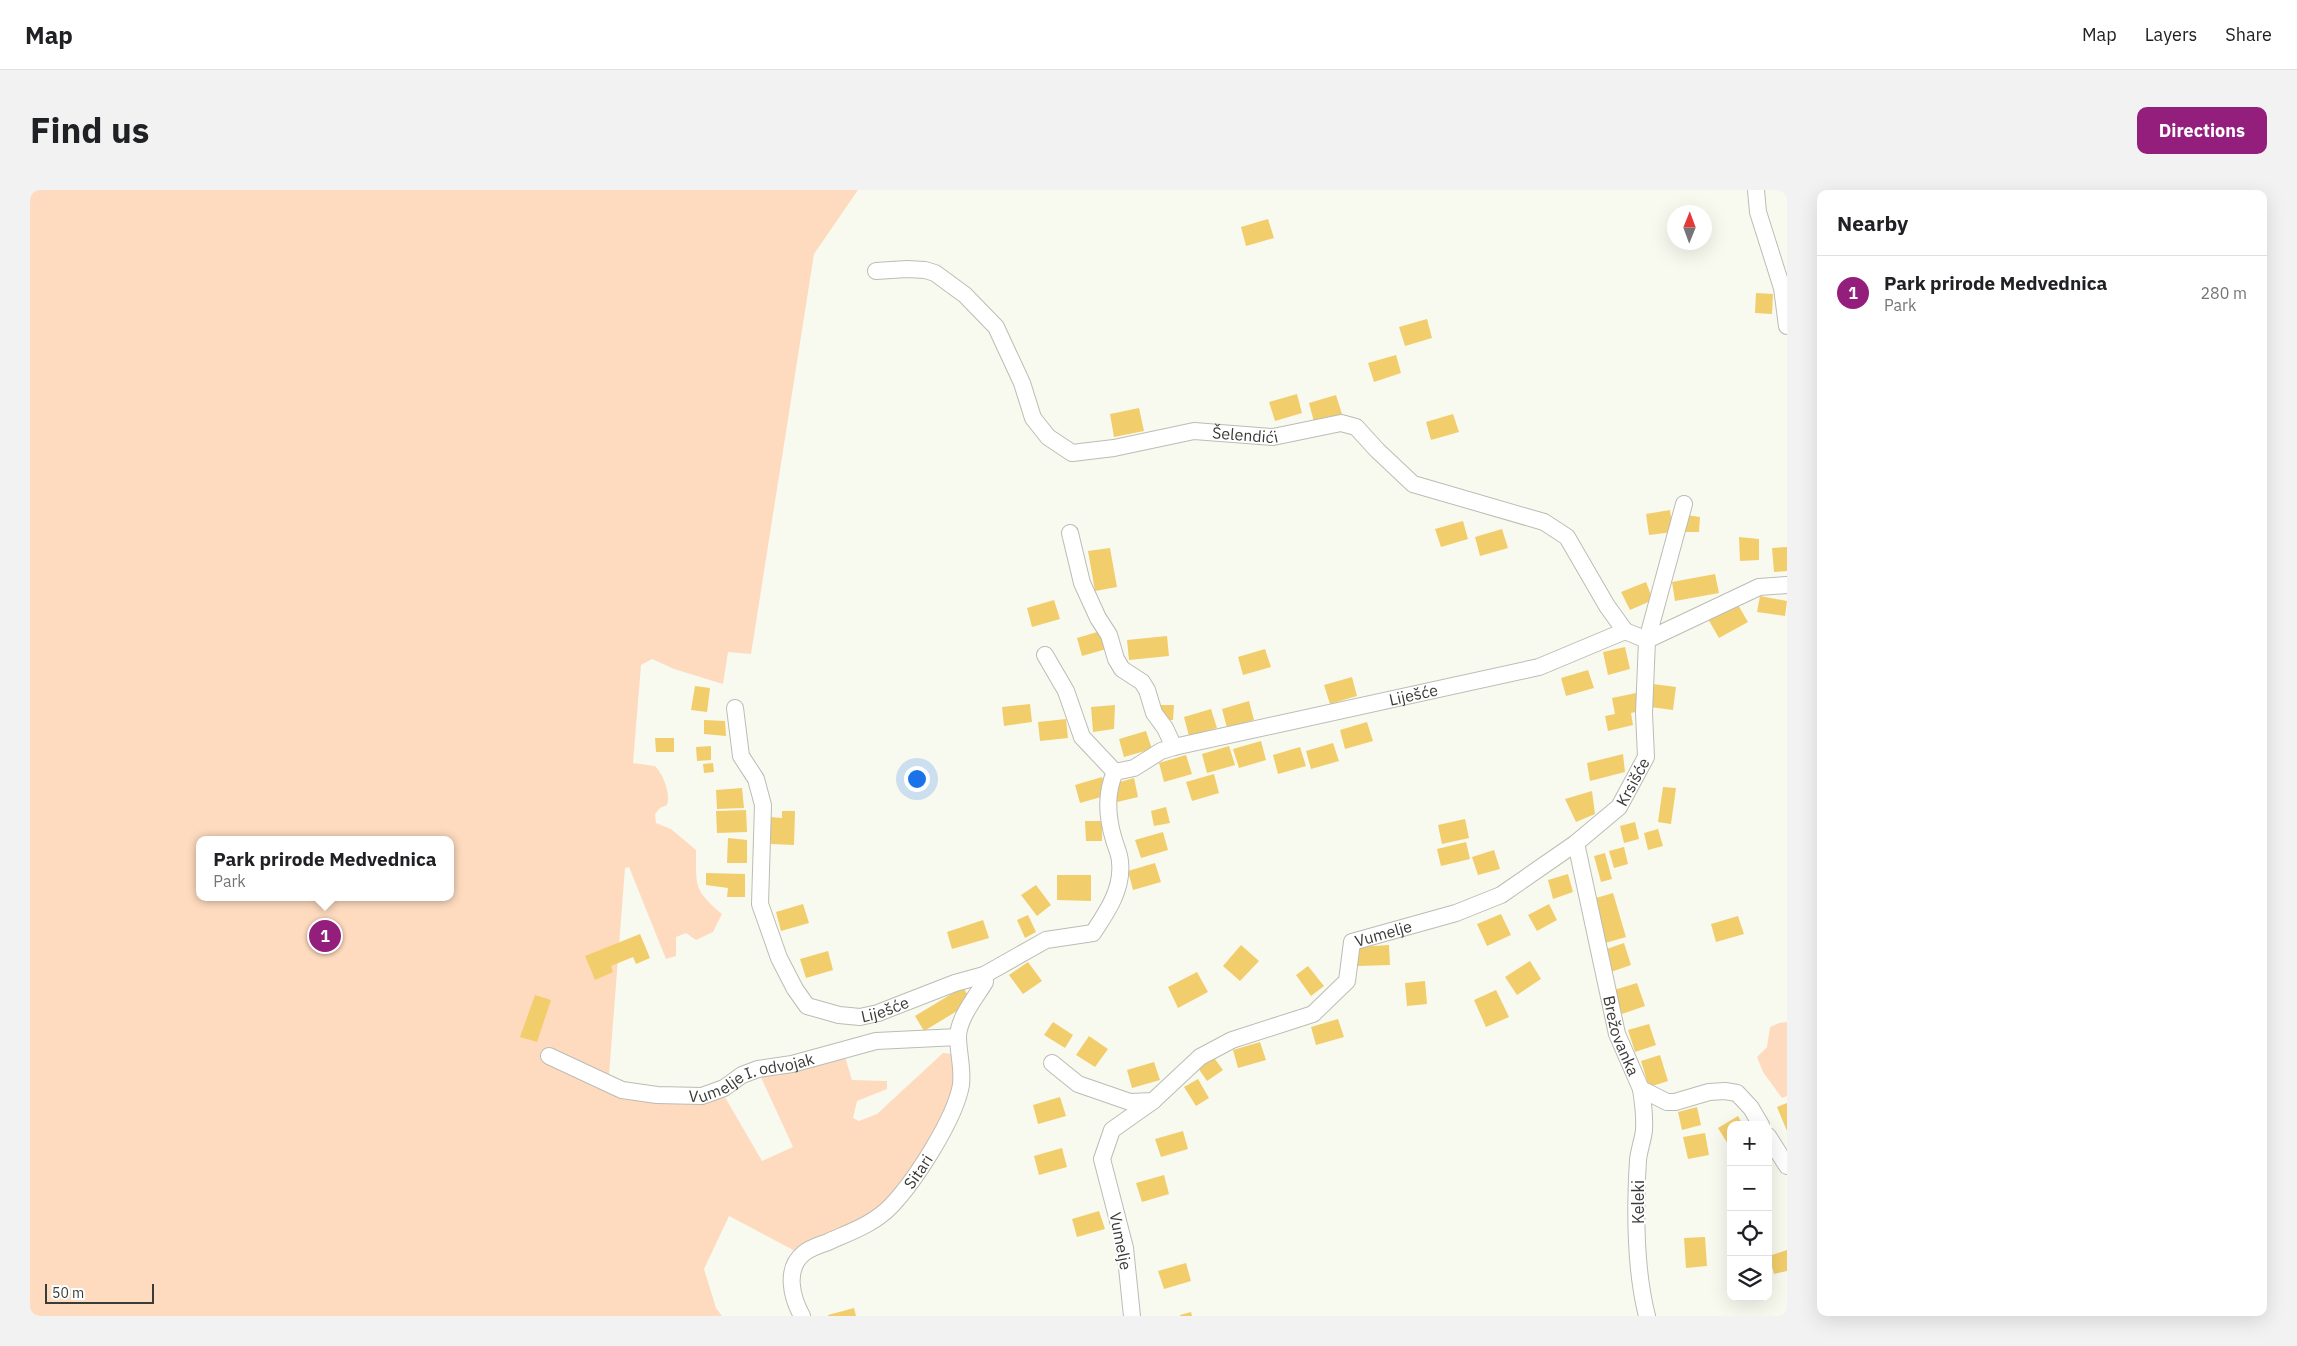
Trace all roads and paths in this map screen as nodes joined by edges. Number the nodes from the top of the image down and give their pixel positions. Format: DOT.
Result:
graph roads {
  1 [pos="1756,190"];
  2 [pos="876,271"];
  3 [pos="1787,326"];
  4 [pos="1684,504"];
  5 [pos="1070,533"];
  6 [pos="1787,585"];
  7 [pos="1625,631"];
  8 [pos="1647,640"];
  9 [pos="1045,655"];
  10 [pos="736,708"];
  11 [pos="1174,747"];
  12 [pos="1115,772"];
  13 [pos="1576,843"];
  14 [pos="984,975"];
  15 [pos="958,1036"];
  16 [pos="549,1056"];
  17 [pos="1052,1063"];
  18 [pos="1641,1089"];
  19 [pos="1153,1102"];
  20 [pos="1759,1121"];
  21 [pos="1772,1142"];
  22 [pos="1787,1166"];
  23 [pos="802,1316"];
  24 [pos="1132,1316"];
  25 [pos="1647,1316"];
  1 -- 3 [label="street"];
  2 -- 7 [label="street, Šelendići"];
  4 -- 8 [label="street, Krsišće"];
  5 -- 11 [label="street"];
  6 -- 8 [label="street"];
  7 -- 8 [label="street"];
  7 -- 11 [label="street, Liješće"];
  8 -- 13 [label="street, Krsišće"];
  9 -- 12 [label="street"];
  10 -- 14 [label="street, Liješće"];
  11 -- 12 [label="street, Liješće"];
  12 -- 14 [label="street, Liješće"];
  13 -- 18 [label="street, Brežovanka"];
  13 -- 19 [label="street, Vumelje"];
  14 -- 15 [label="street, Sitari"];
  15 -- 16 [label="street, Vumelje I. odvojak"];
  15 -- 23 [label="street, Sitari"];
  17 -- 19 [label="street"];
  18 -- 20 [label="street, Brežovanka"];
  18 -- 25 [label="street, Keleki"];
  19 -- 24 [label="street, Vumelje"];
  21 -- 22 [label="street"];
}
